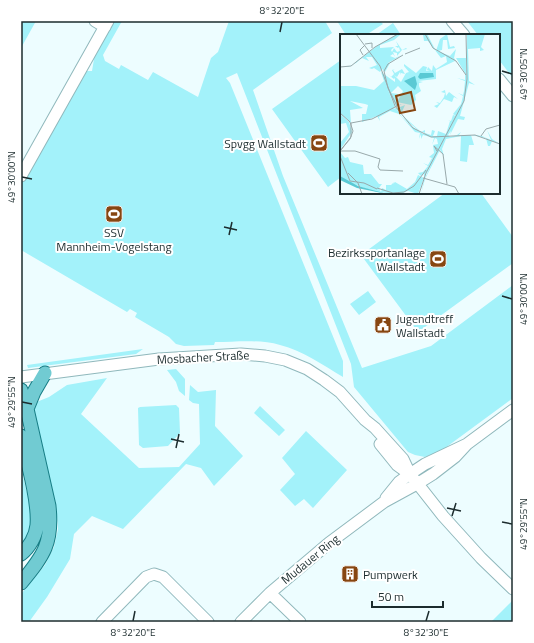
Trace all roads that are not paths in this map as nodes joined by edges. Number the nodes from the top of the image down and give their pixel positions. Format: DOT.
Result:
graph roads {
  1 [pos="452,21"];
  2 [pos="102,23"];
  3 [pos="463,34"];
  4 [pos="500,80"];
  5 [pos="513,96"];
  6 [pos="21,176"];
  7 [pos="45,373"];
  8 [pos="21,377"];
  9 [pos="21,390"];
  10 [pos="27,409"];
  11 [pos="513,410"];
  12 [pos="21,436"];
  13 [pos="467,444"];
  14 [pos="410,474"];
  15 [pos="417,484"];
  16 [pos="384,502"];
  17 [pos="21,554"];
  18 [pos="21,583"];
  19 [pos="513,589"];
  20 [pos="270,592"];
  21 [pos="102,622"];
  22 [pos="208,622"];
  23 [pos="241,622"];
  24 [pos="300,622"];
  1 -- 3 [label="street"];
  2 -- 6 [label="street"];
  4 -- 5 [label="street"];
  7 -- 8 [label="street, Mosbacher Straße"];
  7 -- 10 [label="main road"];
  7 -- 14 [label="street, Mosbacher Straße"];
  9 -- 10 [label="main road"];
  10 -- 18 [label="main road"];
  11 -- 13 [label="street"];
  12 -- 17 [label="main road"];
  13 -- 14 [label="street, Mudauer Ring"];
  13 -- 15 [label="street, Mudauer Ring"];
  14 -- 15 [label="street, Mosbacher Straße"];
  14 -- 16 [label="street, Mudauer Ring"];
  15 -- 16 [label="street, Mudauer Ring"];
  15 -- 19 [label="street, Mosbacher Straße"];
  16 -- 20 [label="street, Mudauer Ring"];
  20 -- 23 [label="street, Mudauer Ring"];
  20 -- 24 [label="street"];
  21 -- 22 [label="street"];
}
